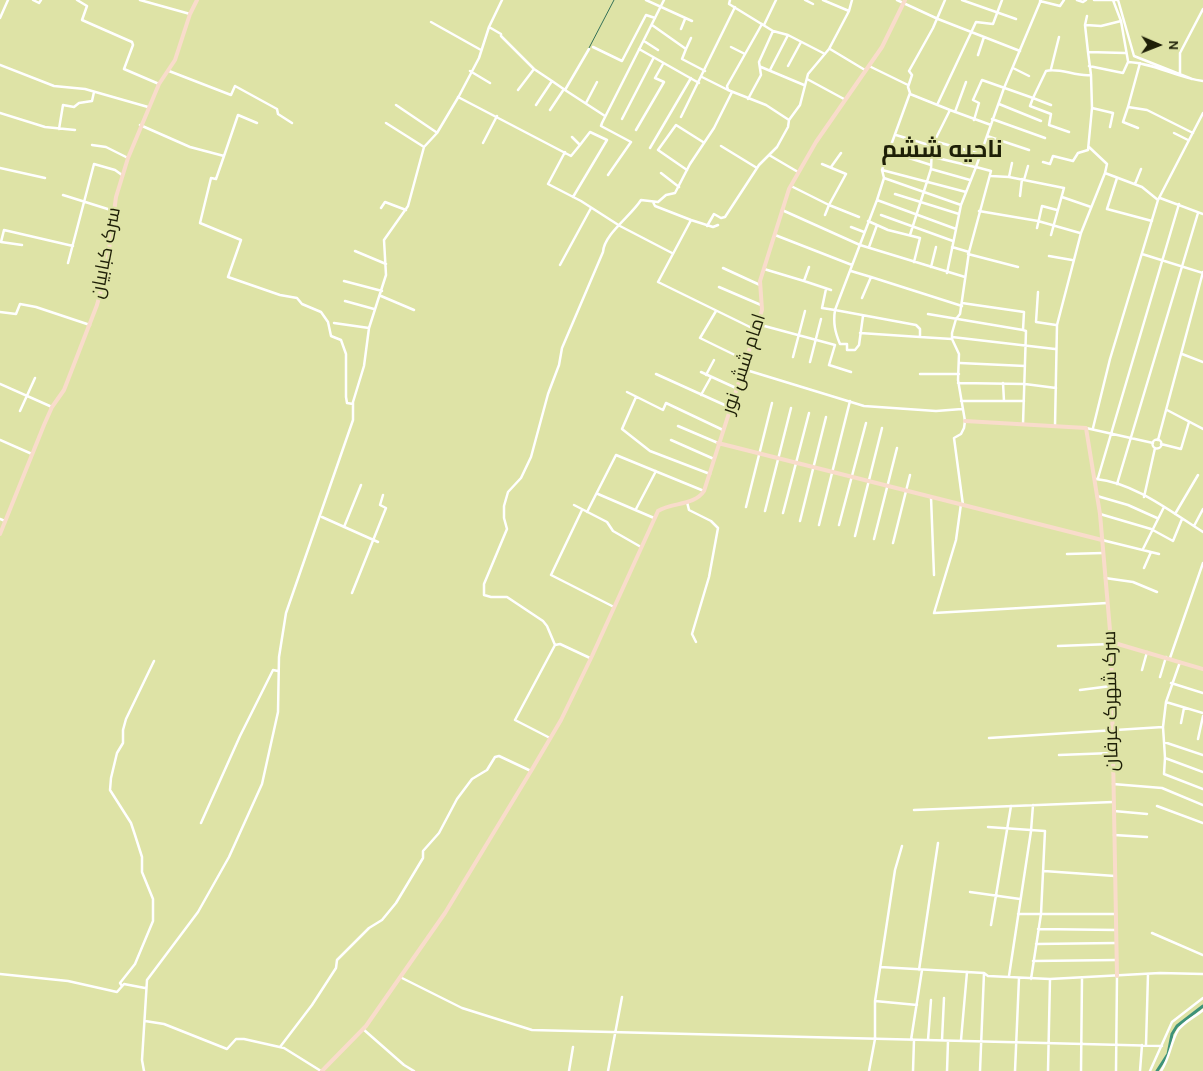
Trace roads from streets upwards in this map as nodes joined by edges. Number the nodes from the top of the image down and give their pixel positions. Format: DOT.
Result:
graph roads {
  1 [pos="8,0"];
  2 [pos="33,0"];
  3 [pos="40,0"];
  4 [pos="77,0"];
  5 [pos="140,0"];
  6 [pos="197,0"];
  7 [pos="502,0"];
  8 [pos="646,0"];
  9 [pos="664,0"];
  10 [pos="730,0"];
  11 [pos="776,0"];
  12 [pos="804,0"];
  13 [pos="823,0"];
  14 [pos="852,0"];
  15 [pos="897,0"];
  16 [pos="944,0"];
  17 [pos="962,0"];
  18 [pos="1002,0"];
  19 [pos="1064,0"];
  20 [pos="1077,0"];
  21 [pos="1086,0"];
  22 [pos="1094,0"];
  23 [pos="1113,0"];
  24 [pos="1118,0"];
  25 [pos="904,1"];
  26 [pos="1040,1"];
  27 [pos="813,4"];
  28 [pos="661,6"];
  29 [pos="735,7"];
  30 [pos="1203,9"];
  31 [pos="849,11"];
  32 [pos="998,12"];
  33 [pos="190,14"];
  34 [pos="1087,16"];
  35 [pos="0,18"];
  36 [pos="656,18"];
  37 [pos="685,18"];
  38 [pos="938,18"];
  39 [pos="1016,19"];
  40 [pos="1121,21"];
  41 [pos="431,22"];
  42 [pos="692,22"];
  43 [pos="652,25"];
  44 [pos="763,25"];
  45 [pos="1085,25"];
  46 [pos="489,27"];
  47 [pos="681,29"];
  48 [pos="773,31"];
  49 [pos="972,32"];
  50 [pos="788,35"];
  51 [pos="984,37"];
  52 [pos="1059,37"];
  53 [pos="692,38"];
  54 [pos="644,41"];
  55 [pos="801,42"];
  56 [pos="593,47"];
  57 [pos="730,47"];
  58 [pos="589,49"];
  59 [pos="639,49"];
  60 [pos="686,49"];
  61 [pos="829,49"];
  62 [pos="482,50"];
  63 [pos="658,50"];
  64 [pos="1020,51"];
  65 [pos="1088,52"];
  66 [pos="1125,53"];
  67 [pos="745,54"];
  68 [pos="825,54"];
  69 [pos="978,55"];
  70 [pos="653,59"];
  71 [pos="1140,61"];
  72 [pos="1128,62"];
  73 [pos="663,64"];
  74 [pos="0,65"];
  75 [pos="868,65"];
  76 [pos="788,66"];
  77 [pos="1089,66"];
  78 [pos="761,67"];
  79 [pos="1013,68"];
  80 [pos="534,69"];
  81 [pos="1052,69"];
  82 [pos="705,70"];
  83 [pos="770,70"];
  84 [pos="865,70"];
  85 [pos="169,71"];
  86 [pos="470,71"];
  87 [pos="1091,75"];
  88 [pos="1180,75"];
  89 [pos="1029,76"];
  90 [pos="702,77"];
  91 [pos="691,78"];
  92 [pos="807,79"];
  93 [pos="1196,80"];
  94 [pos="552,81"];
  95 [pos="1203,81"];
  96 [pos="597,82"];
  97 [pos="966,82"];
  98 [pos="699,83"];
  99 [pos="159,84"];
  100 [pos="490,84"];
  101 [pos="804,85"];
  102 [pos="908,85"];
  103 [pos="1004,88"];
  104 [pos="518,90"];
  105 [pos="565,90"];
  106 [pos="728,90"];
  107 [pos="94,92"];
  108 [pos="732,92"];
  109 [pos="910,94"];
  110 [pos="458,97"];
  111 [pos="1032,98"];
  112 [pos="748,99"];
  113 [pos="844,99"];
  114 [pos="586,103"];
  115 [pos="938,103"];
  116 [pos="999,104"];
  117 [pos="536,105"];
  118 [pos="1052,105"];
  119 [pos="396,106"];
  120 [pos="148,107"];
  121 [pos="1128,107"];
  122 [pos="1092,108"];
  123 [pos="550,110"];
  124 [pos="950,110"];
  125 [pos="955,112"];
  126 [pos="0,113"];
  127 [pos="1203,113"];
  128 [pos="497,116"];
  129 [pos="604,116"];
  130 [pos="681,117"];
  131 [pos="622,119"];
  132 [pos="992,119"];
  133 [pos="789,120"];
  134 [pos="974,120"];
  135 [pos="1041,121"];
  136 [pos="257,123"];
  137 [pos="292,123"];
  138 [pos="386,123"];
  139 [pos="140,125"];
  140 [pos="991,125"];
  141 [pos="1110,127"];
  142 [pos="1138,128"];
  143 [pos="59,129"];
  144 [pos="75,130"];
  145 [pos="636,130"];
  146 [pos="1069,132"];
  147 [pos="436,133"];
  148 [pos="1174,133"];
  149 [pos="1193,133"];
  150 [pos="895,135"];
  151 [pos="987,136"];
  152 [pos="572,137"];
  153 [pos="1045,138"];
  154 [pos="1188,140"];
  155 [pos="934,141"];
  156 [pos="703,142"];
  157 [pos="483,143"];
  158 [pos="92,144"];
  159 [pos="580,145"];
  160 [pos="721,146"];
  161 [pos="932,146"];
  162 [pos="424,147"];
  163 [pos="650,148"];
  164 [pos="1089,148"];
  165 [pos="1029,150"];
  166 [pos="564,152"];
  167 [pos="840,153"];
  168 [pos="980,154"];
  169 [pos="769,155"];
  170 [pos="224,156"];
  171 [pos="933,156"];
  172 [pos="128,158"];
  173 [pos="909,158"];
  174 [pos="1043,162"];
  175 [pos="1012,163"];
  176 [pos="822,164"];
  177 [pos="931,165"];
  178 [pos="1028,166"];
  179 [pos="830,167"];
  180 [pos="975,167"];
  181 [pos="0,168"];
  182 [pos="757,168"];
  183 [pos="931,169"];
  184 [pos="1141,169"];
  185 [pos="686,170"];
  186 [pos="882,170"];
  187 [pos="798,172"];
  188 [pos="661,173"];
  189 [pos="1105,173"];
  190 [pos="122,175"];
  191 [pos="608,175"];
  192 [pos="991,176"];
  193 [pos="1009,177"];
  194 [pos="45,178"];
  195 [pos="884,178"];
  196 [pos="1117,178"];
  197 [pos="1023,179"];
  198 [pos="970,180"];
  199 [pos="927,182"];
  200 [pos="1135,184"];
  201 [pos="791,186"];
  202 [pos="679,187"];
  203 [pos="924,192"];
  204 [pos="966,192"];
  205 [pos="895,194"];
  206 [pos="63,195"];
  207 [pos="1020,196"];
  208 [pos="573,197"];
  209 [pos="1062,197"];
  210 [pos="1159,199"];
  211 [pos="85,200"];
  212 [pos="878,200"];
  213 [pos="921,201"];
  214 [pos="653,202"];
  215 [pos="1179,204"];
  216 [pos="829,205"];
  217 [pos="961,205"];
  218 [pos="1091,207"];
  219 [pos="380,208"];
  220 [pos="591,208"];
  221 [pos="406,210"];
  222 [pos="781,210"];
  223 [pos="1057,210"];
  224 [pos="114,211"];
  225 [pos="980,211"];
  226 [pos="1198,213"];
  227 [pos="959,214"];
  228 [pos="1203,214"];
  229 [pos="825,215"];
  230 [pos="881,215"];
  231 [pos="918,215"];
  232 [pos="859,217"];
  233 [pos="691,220"];
  234 [pos="868,221"];
  235 [pos="1038,221"];
  236 [pos="1152,221"];
  237 [pos="718,225"];
  238 [pos="877,225"];
  239 [pos="1053,225"];
  240 [pos="620,226"];
  241 [pos="707,226"];
  242 [pos="851,227"];
  243 [pos="913,227"];
  244 [pos="1037,228"];
  245 [pos="956,229"];
  246 [pos="864,232"];
  247 [pos="1080,233"];
  248 [pos="775,235"];
  249 [pos="910,235"];
  250 [pos="1051,235"];
  251 [pos="0,241"];
  252 [pos="953,241"];
  253 [pos="22,245"];
  254 [pos="860,245"];
  255 [pos="73,246"];
  256 [pos="936,247"];
  257 [pos="952,247"];
  258 [pos="869,248"];
  259 [pos="355,251"];
  260 [pos="673,253"];
  261 [pos="968,253"];
  262 [pos="1142,254"];
  263 [pos="1049,256"];
  264 [pos="1072,260"];
  265 [pos="1163,260"];
  266 [pos="914,262"];
  267 [pos="68,263"];
  268 [pos="386,264"];
  269 [pos="560,265"];
  270 [pos="853,265"];
  271 [pos="1182,266"];
  272 [pos="809,267"];
  273 [pos="1018,267"];
  274 [pos="723,268"];
  275 [pos="930,268"];
  276 [pos="764,269"];
  277 [pos="851,271"];
  278 [pos="1203,272"];
  279 [pos="947,273"];
  280 [pos="871,277"];
  281 [pos="965,277"];
  282 [pos="344,281"];
  283 [pos="804,281"];
  284 [pos="761,285"];
  285 [pos="719,287"];
  286 [pos="826,288"];
  287 [pos="830,290"];
  288 [pos="382,291"];
  289 [pos="1201,291"];
  290 [pos="1038,292"];
  291 [pos="381,296"];
  292 [pos="862,298"];
  293 [pos="345,301"];
  294 [pos="962,304"];
  295 [pos="762,305"];
  296 [pos="374,309"];
  297 [pos="414,310"];
  298 [pos="835,310"];
  299 [pos="716,311"];
  300 [pos="805,311"];
  301 [pos="0,312"];
  302 [pos="928,314"];
  303 [pos="863,316"];
  304 [pos="821,319"];
  305 [pos="956,319"];
  306 [pos="334,322"];
  307 [pos="757,324"];
  308 [pos="90,325"];
  309 [pos="1057,325"];
  310 [pos="369,328"];
  311 [pos="756,330"];
  312 [pos="1023,330"];
  313 [pos="860,332"];
  314 [pos="799,336"];
  315 [pos="920,337"];
  316 [pos="952,338"];
  317 [pos="817,341"];
  318 [pos="1024,346"];
  319 [pos="1055,349"];
  320 [pos="1182,354"];
  321 [pos="793,357"];
  322 [pos="714,360"];
  323 [pos="745,360"];
  324 [pos="810,362"];
  325 [pos="1203,362"];
  326 [pos="960,363"];
  327 [pos="1025,366"];
  328 [pos="742,368"];
  329 [pos="701,372"];
  330 [pos="850,372"];
  331 [pos="656,374"];
  332 [pos="920,374"];
  333 [pos="959,374"];
  334 [pos="706,375"];
  335 [pos="711,377"];
  336 [pos="35,378"];
  337 [pos="958,383"];
  338 [pos="1002,383"];
  339 [pos="0,384"];
  340 [pos="1025,384"];
  341 [pos="736,388"];
  342 [pos="1056,388"];
  343 [pos="627,392"];
  344 [pos="701,395"];
  345 [pos="29,396"];
  346 [pos="636,397"];
  347 [pos="960,401"];
  348 [pos="1004,401"];
  349 [pos="1024,401"];
  350 [pos="850,402"];
  351 [pos="772,403"];
  352 [pos="353,404"];
  353 [pos="52,407"];
  354 [pos="729,407"];
  355 [pos="791,408"];
  356 [pos="962,409"];
  357 [pos="1166,410"];
  358 [pos="20,411"];
  359 [pos="810,413"];
  360 [pos="826,417"];
  361 [pos="965,420"];
  362 [pos="866,422"];
  363 [pos="1189,422"];
  364 [pos="678,426"];
  365 [pos="1023,426"];
  366 [pos="1055,427"];
  367 [pos="882,428"];
  368 [pos="1086,428"];
  369 [pos="1093,428"];
  370 [pos="1203,429"];
  371 [pos="723,430"];
  372 [pos="1111,433"];
  373 [pos="1131,438"];
  374 [pos="0,440"];
  375 [pos="671,440"];
  376 [pos="1158,440"];
  377 [pos="718,443"];
  378 [pos="1153,443"];
  379 [pos="1161,444"];
  380 [pos="897,448"];
  381 [pos="1155,448"];
  382 [pos="32,454"];
  383 [pos="759,454"];
  384 [pos="714,459"];
  385 [pos="778,459"];
  386 [pos="796,464"];
  387 [pos="813,468"];
  388 [pos="656,471"];
  389 [pos="832,473"];
  390 [pos="710,474"];
  391 [pos="910,475"];
  392 [pos="1198,475"];
  393 [pos="851,478"];
  394 [pos="1096,478"];
  395 [pos="869,482"];
  396 [pos="1118,484"];
  397 [pos="361,485"];
  398 [pos="887,486"];
  399 [pos="704,490"];
  400 [pos="905,491"];
  401 [pos="597,493"];
  402 [pos="384,495"];
  403 [pos="1098,496"];
  404 [pos="1144,496"];
  405 [pos="931,497"];
  406 [pos="687,502"];
  407 [pos="574,505"];
  408 [pos="962,505"];
  409 [pos="746,507"];
  410 [pos="1164,507"];
  411 [pos="636,509"];
  412 [pos="1203,509"];
  413 [pos="582,510"];
  414 [pos="765,511"];
  415 [pos="588,512"];
  416 [pos="783,513"];
  417 [pos="1100,514"];
  418 [pos="1175,514"];
  419 [pos="321,517"];
  420 [pos="654,518"];
  421 [pos="1157,518"];
  422 [pos="0,519"];
  423 [pos="1183,519"];
  424 [pos="5,521"];
  425 [pos="800,522"];
  426 [pos="819,525"];
  427 [pos="839,525"];
  428 [pos="1194,526"];
  429 [pos="344,527"];
  430 [pos="1151,529"];
  431 [pos="1203,532"];
  432 [pos="0,534"];
  433 [pos="855,536"];
  434 [pos="874,539"];
  435 [pos="373,540"];
  436 [pos="1102,540"];
  437 [pos="378,542"];
  438 [pos="893,543"];
  439 [pos="641,548"];
  440 [pos="1143,549"];
  441 [pos="1151,552"];
  442 [pos="1104,553"];
  443 [pos="1068,554"];
  444 [pos="1158,554"];
  445 [pos="1203,563"];
  446 [pos="1144,568"];
  447 [pos="934,575"];
  448 [pos="1106,578"];
  449 [pos="1157,592"];
  450 [pos="352,593"];
  451 [pos="1108,603"];
  452 [pos="615,608"];
  453 [pos="696,642"];
  454 [pos="1111,643"];
  455 [pos="555,645"];
  456 [pos="1058,646"];
  457 [pos="1147,652"];
  458 [pos="592,657"];
  459 [pos="1168,658"];
  460 [pos="154,660"];
  461 [pos="1180,662"];
  462 [pos="1203,662"];
  463 [pos="1202,668"];
  464 [pos="1142,670"];
  465 [pos="278,671"];
  466 [pos="1160,677"];
  467 [pos="1171,683"];
  468 [pos="1111,686"];
  469 [pos="1080,690"];
  470 [pos="1203,693"];
  471 [pos="1166,702"];
  472 [pos="1184,708"];
  473 [pos="1203,714"];
  474 [pos="1181,723"];
  475 [pos="1162,727"];
  476 [pos="1112,731"];
  477 [pos="550,738"];
  478 [pos="989,738"];
  479 [pos="1198,739"];
  480 [pos="1164,742"];
  481 [pos="1112,753"];
  482 [pos="1203,755"];
  483 [pos="1059,756"];
  484 [pos="1165,758"];
  485 [pos="531,771"];
  486 [pos="1203,772"];
  487 [pos="1113,784"];
  488 [pos="1203,789"];
  489 [pos="1113,802"];
  490 [pos="1033,805"];
  491 [pos="1203,805"];
  492 [pos="1011,806"];
  493 [pos="1157,806"];
  494 [pos="914,810"];
  495 [pos="1114,811"];
  496 [pos="1147,814"];
  497 [pos="201,823"];
  498 [pos="1203,823"];
  499 [pos="988,827"];
  500 [pos="1005,828"];
  501 [pos="1031,830"];
  502 [pos="1114,835"];
  503 [pos="1147,837"];
  504 [pos="938,843"];
  505 [pos="902,846"];
  506 [pos="1044,871"];
  507 [pos="1115,876"];
  508 [pos="970,892"];
  509 [pos="996,895"];
  510 [pos="1020,899"];
  511 [pos="1018,914"];
  512 [pos="1041,914"];
  513 [pos="1116,914"];
  514 [pos="991,925"];
  515 [pos="1038,930"];
  516 [pos="1116,930"];
  517 [pos="1152,933"];
  518 [pos="1116,943"];
  519 [pos="1036,944"];
  520 [pos="1203,954"];
  521 [pos="1117,960"];
  522 [pos="1033,961"];
  523 [pos="880,967"];
  524 [pos="920,970"];
  525 [pos="966,972"];
  526 [pos="984,973"];
  527 [pos="0,974"];
  528 [pos="1148,974"];
  529 [pos="1203,974"];
  530 [pos="1008,976"];
  531 [pos="1117,976"];
  532 [pos="400,977"];
  533 [pos="1019,977"];
  534 [pos="1030,978"];
  535 [pos="1082,978"];
  536 [pos="1050,979"];
  537 [pos="122,986"];
  538 [pos="145,988"];
  539 [pos="622,997"];
  540 [pos="944,998"];
  541 [pos="1203,998"];
  542 [pos="931,1000"];
  543 [pos="875,1001"];
  544 [pos="917,1005"];
  545 [pos="1203,1010"];
  546 [pos="146,1021"];
  547 [pos="363,1029"];
  548 [pos="615,1032"];
  549 [pos="875,1039"];
  550 [pos="912,1040"];
  551 [pos="928,1040"];
  552 [pos="942,1040"];
  553 [pos="948,1040"];
  554 [pos="961,1040"];
  555 [pos="981,1041"];
  556 [pos="1016,1041"];
  557 [pos="1048,1043"];
  558 [pos="1081,1044"];
  559 [pos="1116,1045"];
  560 [pos="1142,1045"];
  561 [pos="1146,1046"];
  562 [pos="1162,1046"];
  563 [pos="280,1047"];
  564 [pos="573,1047"];
  565 [pos="144,1071"];
  566 [pos="322,1071"];
  567 [pos="414,1071"];
  568 [pos="569,1071"];
  569 [pos="608,1071"];
  570 [pos="869,1071"];
  571 [pos="913,1071"];
  572 [pos="947,1071"];
  573 [pos="980,1071"];
  574 [pos="1015,1071"];
  575 [pos="1048,1071"];
  576 [pos="1081,1071"];
  577 [pos="1116,1071"];
  578 [pos="1140,1071"];
  579 [pos="1150,1071"];
  580 [pos="1161,1071"];
  1 -- 35 [label="street"];
  2 -- 3 [label="street"];
  4 -- 99 [label="street"];
  5 -- 33 [label="street"];
  6 -- 33 [label="street, سرک کبابیان"];
  7 -- 46 [label="street"];
  8 -- 28 [label="street"];
  9 -- 28 [label="street"];
  10 -- 29 [label="street"];
  11 -- 44 [label="street"];
  12 -- 27 [label="street"];
  13 -- 31 [label="street"];
  14 -- 31 [label="street"];
  15 -- 25 [label="street"];
  16 -- 38 [label="street"];
  17 -- 32 [label="street"];
  18 -- 32 [label="street"];
  19 -- 26 [label="street"];
  20 -- 21 [label="street"];
  22 -- 23 [label="street"];
  23 -- 24 [label="street"];
  23 -- 40 [label="street"];
  24 -- 71 [label="street"];
  25 -- 38 [label="street"];
  25 -- 75 [label="street, امام شش نور"];
  26 -- 64 [label="street"];
  28 -- 36 [label="street"];
  28 -- 37 [label="street"];
  29 -- 44 [label="street"];
  29 -- 82 [label="street"];
  30 -- 88 [label="street"];
  31 -- 61 [label="street"];
  32 -- 39 [label="street"];
  32 -- 49 [label="street"];
  33 -- 85 [label="street, سرک کبابیان"];
  34 -- 45 [label="street"];
  36 -- 43 [label="street"];
  36 -- 56 [label="street"];
  37 -- 42 [label="street"];
  37 -- 47 [label="street"];
  38 -- 49 [label="street"];
  38 -- 102 [label="street"];
  40 -- 45 [label="street"];
  40 -- 66 [label="street"];
  41 -- 62 [label="street"];
  43 -- 54 [label="street"];
  43 -- 60 [label="street"];
  44 -- 48 [label="street"];
  44 -- 67 [label="street"];
  45 -- 65 [label="street"];
  46 -- 62 [label="street"];
  46 -- 80 [label="street"];
  48 -- 50 [label="street"];
  48 -- 78 [label="street"];
  49 -- 51 [label="street"];
  49 -- 115 [label="street"];
  50 -- 55 [label="street"];
  50 -- 83 [label="street"];
  51 -- 64 [label="street"];
  51 -- 69 [label="street"];
  52 -- 81 [label="street"];
  53 -- 60 [label="street"];
  54 -- 59 [label="street"];
  54 -- 63 [label="street"];
  55 -- 68 [label="street"];
  55 -- 76 [label="street"];
  57 -- 67 [label="street"];
  58 -- 105 [label="street"];
  59 -- 70 [label="street"];
  59 -- 129 [label="street"];
  60 -- 82 [label="street"];
  61 -- 68 [label="street"];
  61 -- 84 [label="street"];
  62 -- 86 [label="street"];
  64 -- 79 [label="street"];
  65 -- 66 [label="street"];
  65 -- 77 [label="street"];
  66 -- 72 [label="street"];
  67 -- 106 [label="street"];
  68 -- 92 [label="street"];
  70 -- 73 [label="street"];
  70 -- 131 [label="street"];
  71 -- 72 [label="street"];
  71 -- 88 [label="street"];
  71 -- 121 [label="street"];
  72 -- 77 [label="street"];
  73 -- 91 [label="street"];
  73 -- 145 [label="street"];
  74 -- 107 [label="street"];
  75 -- 84 [label="street, امام شش نور"];
  75 -- 102 [label="street"];
  77 -- 87 [label="street"];
  78 -- 83 [label="street"];
  78 -- 112 [label="street"];
  79 -- 89 [label="street"];
  79 -- 103 [label="street"];
  80 -- 94 [label="street"];
  80 -- 104 [label="street"];
  81 -- 87 [label="street"];
  81 -- 111 [label="street"];
  82 -- 90 [label="street"];
  83 -- 101 [label="street"];
  84 -- 113 [label="street, امام شش نور"];
  85 -- 99 [label="street, سرک کبابیان"];
  85 -- 137 [label="street"];
  86 -- 100 [label="street"];
  86 -- 110 [label="street"];
  87 -- 122 [label="street"];
  88 -- 93 [label="street"];
  88 -- 93 [label="street"];
  90 -- 98 [label="street"];
  90 -- 106 [label="street"];
  91 -- 98 [label="street"];
  91 -- 163 [label="street"];
  92 -- 101 [label="street"];
  92 -- 113 [label="street"];
  93 -- 95 [label="street"];
  94 -- 105 [label="street"];
  94 -- 117 [label="street"];
  96 -- 114 [label="street"];
  97 -- 125 [label="street"];
  98 -- 130 [label="street"];
  99 -- 120 [label="street, سرک کبابیان"];
  101 -- 133 [label="street"];
  102 -- 109 [label="street"];
  103 -- 111 [label="street"];
  103 -- 116 [label="street"];
  103 -- 134 [label="street"];
  105 -- 114 [label="street"];
  105 -- 123 [label="street"];
  106 -- 108 [label="street"];
  107 -- 120 [label="street"];
  107 -- 143 [label="street"];
  108 -- 112 [label="street"];
  108 -- 156 [label="street"];
  109 -- 115 [label="street"];
  109 -- 150 [label="street"];
  110 -- 128 [label="street"];
  110 -- 147 [label="street"];
  111 -- 118 [label="street"];
  111 -- 146 [label="street"];
  112 -- 133 [label="street"];
  113 -- 187 [label="street, امام شش نور"];
  114 -- 129 [label="street"];
  115 -- 124 [label="street"];
  116 -- 132 [label="street"];
  116 -- 135 [label="street"];
  119 -- 147 [label="street"];
  120 -- 139 [label="street, سرک کبابیان"];
  121 -- 142 [label="street"];
  121 -- 149 [label="street"];
  122 -- 141 [label="street"];
  122 -- 164 [label="street"];
  124 -- 125 [label="street"];
  124 -- 155 [label="street"];
  125 -- 134 [label="street"];
  126 -- 143 [label="street"];
  127 -- 149 [label="street"];
  128 -- 157 [label="street"];
  128 -- 166 [label="street"];
  129 -- 191 [label="street"];
  132 -- 140 [label="street"];
  132 -- 153 [label="street"];
  133 -- 169 [label="street"];
  134 -- 140 [label="street"];
  136 -- 170 [label="street"];
  138 -- 162 [label="street"];
  139 -- 170 [label="street"];
  139 -- 172 [label="street, سرک کبابیان"];
  140 -- 151 [label="street"];
  143 -- 144 [label="street"];
  147 -- 162 [label="street"];
  148 -- 154 [label="street"];
  149 -- 154 [label="street"];
  150 -- 161 [label="street"];
  150 -- 186 [label="street"];
  151 -- 165 [label="street"];
  151 -- 168 [label="street"];
  152 -- 159 [label="street"];
  154 -- 210 [label="street"];
  155 -- 161 [label="street"];
  155 -- 168 [label="street"];
  156 -- 185 [label="street"];
  156 -- 185 [label="street"];
  158 -- 172 [label="street"];
  159 -- 166 [label="street"];
  159 -- 208 [label="street"];
  160 -- 182 [label="street"];
  161 -- 171 [label="street"];
  162 -- 221 [label="street"];
  164 -- 174 [label="street"];
  164 -- 189 [label="street"];
  166 -- 208 [label="street"];
  167 -- 179 [label="street"];
  168 -- 180 [label="street"];
  169 -- 182 [label="street"];
  169 -- 187 [label="street"];
  170 -- 352 [label="street"];
  171 -- 177 [label="street"];
  171 -- 180 [label="street"];
  172 -- 190 [label="street, سرک کبابیان"];
  173 -- 177 [label="street"];
  175 -- 193 [label="street"];
  176 -- 179 [label="street"];
  177 -- 183 [label="street"];
  178 -- 197 [label="street"];
  179 -- 216 [label="street"];
  180 -- 192 [label="street"];
  180 -- 198 [label="street"];
  181 -- 194 [label="street"];
  182 -- 241 [label="street"];
  183 -- 198 [label="street"];
  183 -- 199 [label="street"];
  184 -- 200 [label="street"];
  185 -- 202 [label="street"];
  186 -- 195 [label="street"];
  186 -- 199 [label="street"];
  187 -- 201 [label="street, امام شش نور"];
  188 -- 202 [label="street"];
  189 -- 196 [label="street"];
  189 -- 218 [label="street"];
  190 -- 211 [label="street"];
  190 -- 224 [label="street, سرک کبابیان"];
  192 -- 193 [label="street"];
  192 -- 225 [label="street"];
  193 -- 197 [label="street"];
  195 -- 203 [label="street"];
  195 -- 212 [label="street"];
  196 -- 200 [label="street"];
  196 -- 236 [label="street"];
  197 -- 207 [label="street"];
  197 -- 209 [label="street"];
  198 -- 204 [label="street"];
  199 -- 203 [label="street"];
  199 -- 204 [label="street"];
  200 -- 210 [label="street"];
  201 -- 216 [label="street"];
  201 -- 222 [label="street, امام شش نور"];
  202 -- 214 [label="street"];
  203 -- 213 [label="street"];
  203 -- 217 [label="street"];
  204 -- 217 [label="street"];
  205 -- 213 [label="street"];
  206 -- 211 [label="street"];
  208 -- 220 [label="street"];
  209 -- 218 [label="street"];
  209 -- 223 [label="street"];
  210 -- 215 [label="street"];
  210 -- 236 [label="street"];
  211 -- 224 [label="street"];
  211 -- 255 [label="street"];
  212 -- 231 [label="street"];
  212 -- 234 [label="street"];
  213 -- 227 [label="street"];
  213 -- 231 [label="street"];
  214 -- 233 [label="street"];
  214 -- 240 [label="street"];
  215 -- 226 [label="street"];
  215 -- 265 [label="street"];
  216 -- 229 [label="street"];
  216 -- 232 [label="street"];
  217 -- 227 [label="street"];
  218 -- 247 [label="street"];
  219 -- 221 [label="street"];
  220 -- 240 [label="street"];
  220 -- 269 [label="street"];
  221 -- 268 [label="street"];
  222 -- 248 [label="street, امام شش نور"];
  222 -- 254 [label="street"];
  223 -- 235 [label="street"];
  223 -- 239 [label="street"];
  224 -- 308 [label="street, سرک کبابیان"];
  225 -- 235 [label="street"];
  225 -- 261 [label="street"];
  226 -- 228 [label="street"];
  226 -- 271 [label="street"];
  227 -- 245 [label="street"];
  230 -- 243 [label="street"];
  231 -- 243 [label="street"];
  231 -- 245 [label="street"];
  233 -- 241 [label="street"];
  233 -- 260 [label="street"];
  234 -- 238 [label="street"];
  234 -- 246 [label="street"];
  235 -- 239 [label="street"];
  235 -- 244 [label="street"];
  236 -- 262 [label="street"];
  237 -- 241 [label="street"];
  238 -- 249 [label="street"];
  238 -- 258 [label="street"];
  239 -- 247 [label="street"];
  239 -- 250 [label="street"];
  240 -- 260 [label="street"];
  240 -- 455 [label="street"];
  242 -- 246 [label="street"];
  243 -- 249 [label="street"];
  243 -- 252 [label="street"];
  245 -- 252 [label="street"];
  246 -- 254 [label="street"];
  247 -- 264 [label="street"];
  248 -- 270 [label="street"];
  248 -- 276 [label="street, امام شش نور"];
  249 -- 266 [label="street"];
  251 -- 253 [label="street"];
  251 -- 255 [label="street"];
  252 -- 257 [label="street"];
  254 -- 258 [label="street"];
  254 -- 270 [label="street"];
  255 -- 267 [label="street"];
  256 -- 275 [label="street"];
  257 -- 261 [label="street"];
  257 -- 279 [label="street"];
  258 -- 266 [label="street"];
  259 -- 268 [label="street"];
  260 -- 299 [label="street"];
  261 -- 273 [label="street"];
  261 -- 281 [label="street"];
  262 -- 265 [label="street"];
  262 -- 369 [label="street"];
  263 -- 264 [label="street"];
  264 -- 309 [label="street"];
  265 -- 271 [label="street"];
  265 -- 372 [label="street"];
  266 -- 275 [label="street"];
  268 -- 288 [label="street"];
  270 -- 277 [label="street"];
  271 -- 278 [label="street"];
  271 -- 373 [label="street"];
  272 -- 283 [label="street"];
  274 -- 284 [label="street"];
  275 -- 279 [label="street"];
  276 -- 283 [label="street"];
  276 -- 284 [label="street, امام شش نور"];
  277 -- 280 [label="street"];
  277 -- 298 [label="street"];
  278 -- 289 [label="street"];
  279 -- 281 [label="street"];
  280 -- 292 [label="street"];
  280 -- 294 [label="street"];
  281 -- 294 [label="street"];
  282 -- 288 [label="street"];
  283 -- 286 [label="street"];
  284 -- 295 [label="street, امام شش نور"];
  285 -- 295 [label="street"];
  286 -- 287 [label="street"];
  286 -- 298 [label="street"];
  288 -- 291 [label="street"];
  289 -- 320 [label="street"];
  290 -- 309 [label="street"];
  291 -- 296 [label="street"];
  291 -- 297 [label="street"];
  293 -- 296 [label="street"];
  294 -- 305 [label="street"];
  294 -- 312 [label="street"];
  295 -- 307 [label="street, امام شش نور"];
  296 -- 310 [label="street"];
  298 -- 303 [label="street"];
  298 -- 313 [label="street"];
  299 -- 311 [label="street"];
  299 -- 323 [label="street"];
  300 -- 314 [label="street"];
  301 -- 308 [label="street"];
  302 -- 305 [label="street"];
  303 -- 313 [label="street"];
  303 -- 315 [label="street"];
  304 -- 317 [label="street"];
  305 -- 312 [label="street"];
  305 -- 316 [label="street"];
  306 -- 310 [label="street"];
  307 -- 311 [label="street, امام شش نور"];
  307 -- 314 [label="street"];
  308 -- 353 [label="street, سرک کبابیان"];
  309 -- 319 [label="street"];
  310 -- 352 [label="street"];
  311 -- 323 [label="street, امام شش نور"];
  312 -- 318 [label="street"];
  313 -- 315 [label="street"];
  314 -- 317 [label="street"];
  314 -- 321 [label="street"];
  315 -- 316 [label="street"];
  316 -- 318 [label="street"];
  316 -- 326 [label="street"];
  317 -- 324 [label="street"];
  317 -- 330 [label="street"];
  318 -- 319 [label="street"];
  318 -- 327 [label="street"];
  319 -- 342 [label="street"];
  320 -- 325 [label="street"];
  320 -- 357 [label="street"];
  322 -- 334 [label="street"];
  323 -- 328 [label="street, امام شش نور"];
  326 -- 327 [label="street"];
  326 -- 333 [label="street"];
  327 -- 340 [label="street"];
  328 -- 341 [label="street, امام شش نور"];
  328 -- 350 [label="street"];
  329 -- 334 [label="street"];
  331 -- 344 [label="street"];
  332 -- 333 [label="street"];
  333 -- 337 [label="street"];
  334 -- 335 [label="street"];
  335 -- 341 [label="street"];
  335 -- 344 [label="street"];
  336 -- 345 [label="street"];
  337 -- 338 [label="street"];
  337 -- 347 [label="street"];
  338 -- 340 [label="street"];
  338 -- 348 [label="street"];
  339 -- 345 [label="street"];
  340 -- 342 [label="street"];
  340 -- 349 [label="street"];
  341 -- 354 [label="street, امام شش نور"];
  342 -- 366 [label="street"];
  343 -- 346 [label="street"];
  344 -- 354 [label="street"];
  345 -- 353 [label="street"];
  345 -- 358 [label="street"];
  346 -- 371 [label="street"];
  346 -- 390 [label="street"];
  347 -- 348 [label="street"];
  347 -- 356 [label="street"];
  348 -- 349 [label="street"];
  349 -- 365 [label="street"];
  350 -- 356 [label="street"];
  350 -- 389 [label="street"];
  351 -- 383 [label="street"];
  352 -- 419 [label="street"];
  353 -- 382 [label="street, سرک کبابیان"];
  354 -- 371 [label="street, امام شش نور"];
  355 -- 385 [label="street"];
  356 -- 361 [label="street"];
  357 -- 363 [label="street"];
  357 -- 376 [label="street"];
  359 -- 386 [label="street"];
  360 -- 387 [label="street"];
  361 -- 365 [label="street"];
  361 -- 408 [label="street"];
  362 -- 393 [label="street"];
  363 -- 370 [label="street"];
  363 -- 379 [label="street"];
  364 -- 377 [label="street"];
  365 -- 366 [label="street"];
  366 -- 368 [label="street"];
  367 -- 395 [label="street"];
  368 -- 369 [label="street"];
  368 -- 394 [label="street, سرک شهرک عرفان"];
  369 -- 372 [label="street"];
  371 -- 377 [label="street, امام شش نور"];
  372 -- 373 [label="street"];
  372 -- 394 [label="street"];
  373 -- 378 [label="street"];
  373 -- 396 [label="street"];
  374 -- 382 [label="street"];
  375 -- 384 [label="street"];
  376 -- 378 [label="street"];
  376 -- 379 [label="street"];
  377 -- 383 [label="street"];
  377 -- 384 [label="street, امام شش نور"];
  378 -- 381 [label="street"];
  379 -- 381 [label="street"];
  380 -- 398 [label="street"];
  381 -- 404 [label="street"];
  382 -- 424 [label="street, سرک کبابیان"];
  383 -- 385 [label="street"];
  383 -- 409 [label="street"];
  384 -- 390 [label="street, امام شش نور"];
  385 -- 386 [label="street"];
  385 -- 414 [label="street"];
  386 -- 387 [label="street"];
  386 -- 416 [label="street"];
  387 -- 389 [label="street"];
  387 -- 425 [label="street"];
  388 -- 399 [label="street"];
  388 -- 401 [label="street"];
  388 -- 411 [label="street"];
  389 -- 393 [label="street"];
  389 -- 426 [label="street"];
  390 -- 399 [label="street, امام شش نور"];
  391 -- 400 [label="street"];
  392 -- 418 [label="street"];
  393 -- 395 [label="street"];
  393 -- 427 [label="street"];
  394 -- 396 [label="street"];
  394 -- 403 [label="street, سرک شهرک عرفان"];
  395 -- 398 [label="street"];
  395 -- 433 [label="street"];
  396 -- 404 [label="street"];
  397 -- 429 [label="street"];
  398 -- 400 [label="street"];
  398 -- 434 [label="street"];
  399 -- 406 [label="street"];
  400 -- 405 [label="street"];
  400 -- 438 [label="street"];
  401 -- 411 [label="street"];
  401 -- 415 [label="street"];
  402 -- 435 [label="street"];
  403 -- 417 [label="street, سرک شهرک عرفان"];
  403 -- 421 [label="street"];
  404 -- 410 [label="street"];
  405 -- 408 [label="street"];
  405 -- 447 [label="street"];
  406 -- 420 [label="street"];
  406 -- 453 [label="street"];
  407 -- 413 [label="street"];
  408 -- 436 [label="street"];
  408 -- 451 [label="street"];
  410 -- 418 [label="street"];
  410 -- 421 [label="street"];
  411 -- 420 [label="street"];
  412 -- 428 [label="street"];
  413 -- 415 [label="street"];
  413 -- 452 [label="street"];
  415 -- 439 [label="street"];
  417 -- 430 [label="street"];
  417 -- 436 [label="street, سرک شهرک عرفان"];
  418 -- 423 [label="street"];
  419 -- 429 [label="street"];
  419 -- 465 [label="street"];
  420 -- 439 [label="street"];
  421 -- 430 [label="street"];
  422 -- 424 [label="street"];
  423 -- 428 [label="street"];
  423 -- 430 [label="street"];
  424 -- 432 [label="street, سرک کبابیان"];
  428 -- 431 [label="street"];
  429 -- 435 [label="street"];
  430 -- 440 [label="street"];
  435 -- 437 [label="street"];
  435 -- 450 [label="street"];
  436 -- 440 [label="street"];
  436 -- 442 [label="street, سرک شهرک عرفان"];
  439 -- 452 [label="street"];
  440 -- 441 [label="street"];
  441 -- 444 [label="street"];
  441 -- 446 [label="street"];
  442 -- 443 [label="street"];
  442 -- 448 [label="street, سرک شهرک عرفان"];
  445 -- 459 [label="street"];
  448 -- 449 [label="street"];
  448 -- 451 [label="street, سرک شهرک عرفان"];
  451 -- 454 [label="street, سرک شهرک عرفان"];
  452 -- 458 [label="street"];
  454 -- 456 [label="street"];
  454 -- 457 [label="street"];
  454 -- 468 [label="street, سرک شهرک عرفان"];
  455 -- 458 [label="street"];
  455 -- 477 [label="street"];
  457 -- 459 [label="street"];
  457 -- 464 [label="street"];
  458 -- 477 [label="street"];
  459 -- 461 [label="street"];
  459 -- 466 [label="street"];
  460 -- 537 [label="street"];
  461 -- 463 [label="street"];
  461 -- 467 [label="street"];
  462 -- 463 [label="street"];
  465 -- 497 [label="street"];
  465 -- 538 [label="street"];
  467 -- 470 [label="street"];
  467 -- 471 [label="street"];
  468 -- 469 [label="street"];
  468 -- 476 [label="street, سرک شهرک عرفان"];
  471 -- 472 [label="street"];
  471 -- 475 [label="street"];
  472 -- 473 [label="street"];
  472 -- 474 [label="street"];
  473 -- 479 [label="street"];
  475 -- 476 [label="street"];
  475 -- 480 [label="street"];
  476 -- 478 [label="street"];
  476 -- 481 [label="street, سرک شهرک عرفان"];
  477 -- 485 [label="street"];
  480 -- 482 [label="street"];
  480 -- 484 [label="street"];
  481 -- 483 [label="street"];
  481 -- 487 [label="street, سرک شهرک عرفان"];
  484 -- 486 [label="street"];
  484 -- 488 [label="street"];
  485 -- 532 [label="street"];
  485 -- 563 [label="street"];
  487 -- 489 [label="street, سرک شهرک عرفان"];
  487 -- 491 [label="street"];
  489 -- 490 [label="street"];
  489 -- 495 [label="street, سرک شهرک عرفان"];
  490 -- 492 [label="street"];
  490 -- 501 [label="street"];
  492 -- 494 [label="street"];
  492 -- 500 [label="street"];
  493 -- 498 [label="street"];
  495 -- 496 [label="street"];
  495 -- 502 [label="street, سرک شهرک عرفان"];
  499 -- 500 [label="street"];
  500 -- 501 [label="street"];
  500 -- 509 [label="street"];
  501 -- 506 [label="street"];
  501 -- 510 [label="street"];
  502 -- 503 [label="street"];
  502 -- 507 [label="street, سرک شهرک عرفان"];
  504 -- 524 [label="street"];
  505 -- 523 [label="street"];
  506 -- 507 [label="street"];
  506 -- 512 [label="street"];
  507 -- 513 [label="street, سرک شهرک عرفان"];
  508 -- 509 [label="street"];
  509 -- 510 [label="street"];
  509 -- 514 [label="street"];
  510 -- 511 [label="street"];
  511 -- 512 [label="street"];
  511 -- 530 [label="street"];
  512 -- 513 [label="street"];
  512 -- 515 [label="street"];
  513 -- 516 [label="street, سرک شهرک عرفان"];
  515 -- 516 [label="street"];
  515 -- 519 [label="street"];
  516 -- 518 [label="street, سرک شهرک عرفان"];
  517 -- 520 [label="street"];
  518 -- 519 [label="street"];
  518 -- 521 [label="street, سرک شهرک عرفان"];
  519 -- 522 [label="street"];
  521 -- 522 [label="street"];
  521 -- 531 [label="street, سرک شهرک عرفان"];
  522 -- 534 [label="street"];
  523 -- 524 [label="street"];
  523 -- 543 [label="street"];
  524 -- 525 [label="street"];
  524 -- 544 [label="street"];
  525 -- 526 [label="street"];
  525 -- 554 [label="street"];
  526 -- 530 [label="street"];
  526 -- 555 [label="street"];
  527 -- 537 [label="street"];
  528 -- 529 [label="street"];
  528 -- 531 [label="street"];
  528 -- 561 [label="street"];
  530 -- 533 [label="street"];
  531 -- 535 [label="street"];
  531 -- 559 [label="street"];
  532 -- 547 [label="street"];
  532 -- 548 [label="street"];
  533 -- 534 [label="street"];
  533 -- 556 [label="street"];
  534 -- 536 [label="street"];
  535 -- 536 [label="street"];
  535 -- 558 [label="street"];
  536 -- 557 [label="street"];
  537 -- 538 [label="street"];
  538 -- 546 [label="street"];
  539 -- 548 [label="street"];
  540 -- 552 [label="street"];
  541 -- 562 [label="street"];
  542 -- 551 [label="street"];
  543 -- 544 [label="street"];
  543 -- 549 [label="street"];
  544 -- 550 [label="street"];
  545 -- 580 [label="street"];
  546 -- 563 [label="street"];
  546 -- 565 [label="street"];
  547 -- 566 [label="street"];
  547 -- 567 [label="street"];
  548 -- 549 [label="street"];
  548 -- 569 [label="street"];
  549 -- 550 [label="street"];
  549 -- 570 [label="street"];
  550 -- 551 [label="street"];
  550 -- 571 [label="street"];
  551 -- 552 [label="street"];
  552 -- 553 [label="street"];
  553 -- 554 [label="street"];
  553 -- 572 [label="street"];
  554 -- 555 [label="street"];
  555 -- 556 [label="street"];
  555 -- 573 [label="street"];
  556 -- 557 [label="street"];
  556 -- 574 [label="street"];
  557 -- 558 [label="street"];
  557 -- 575 [label="street"];
  558 -- 559 [label="street"];
  558 -- 576 [label="street"];
  559 -- 560 [label="street"];
  559 -- 577 [label="street"];
  560 -- 561 [label="street"];
  560 -- 578 [label="street"];
  561 -- 562 [label="street"];
  562 -- 579 [label="street"];
  563 -- 566 [label="street"];
  564 -- 568 [label="street"];
}
